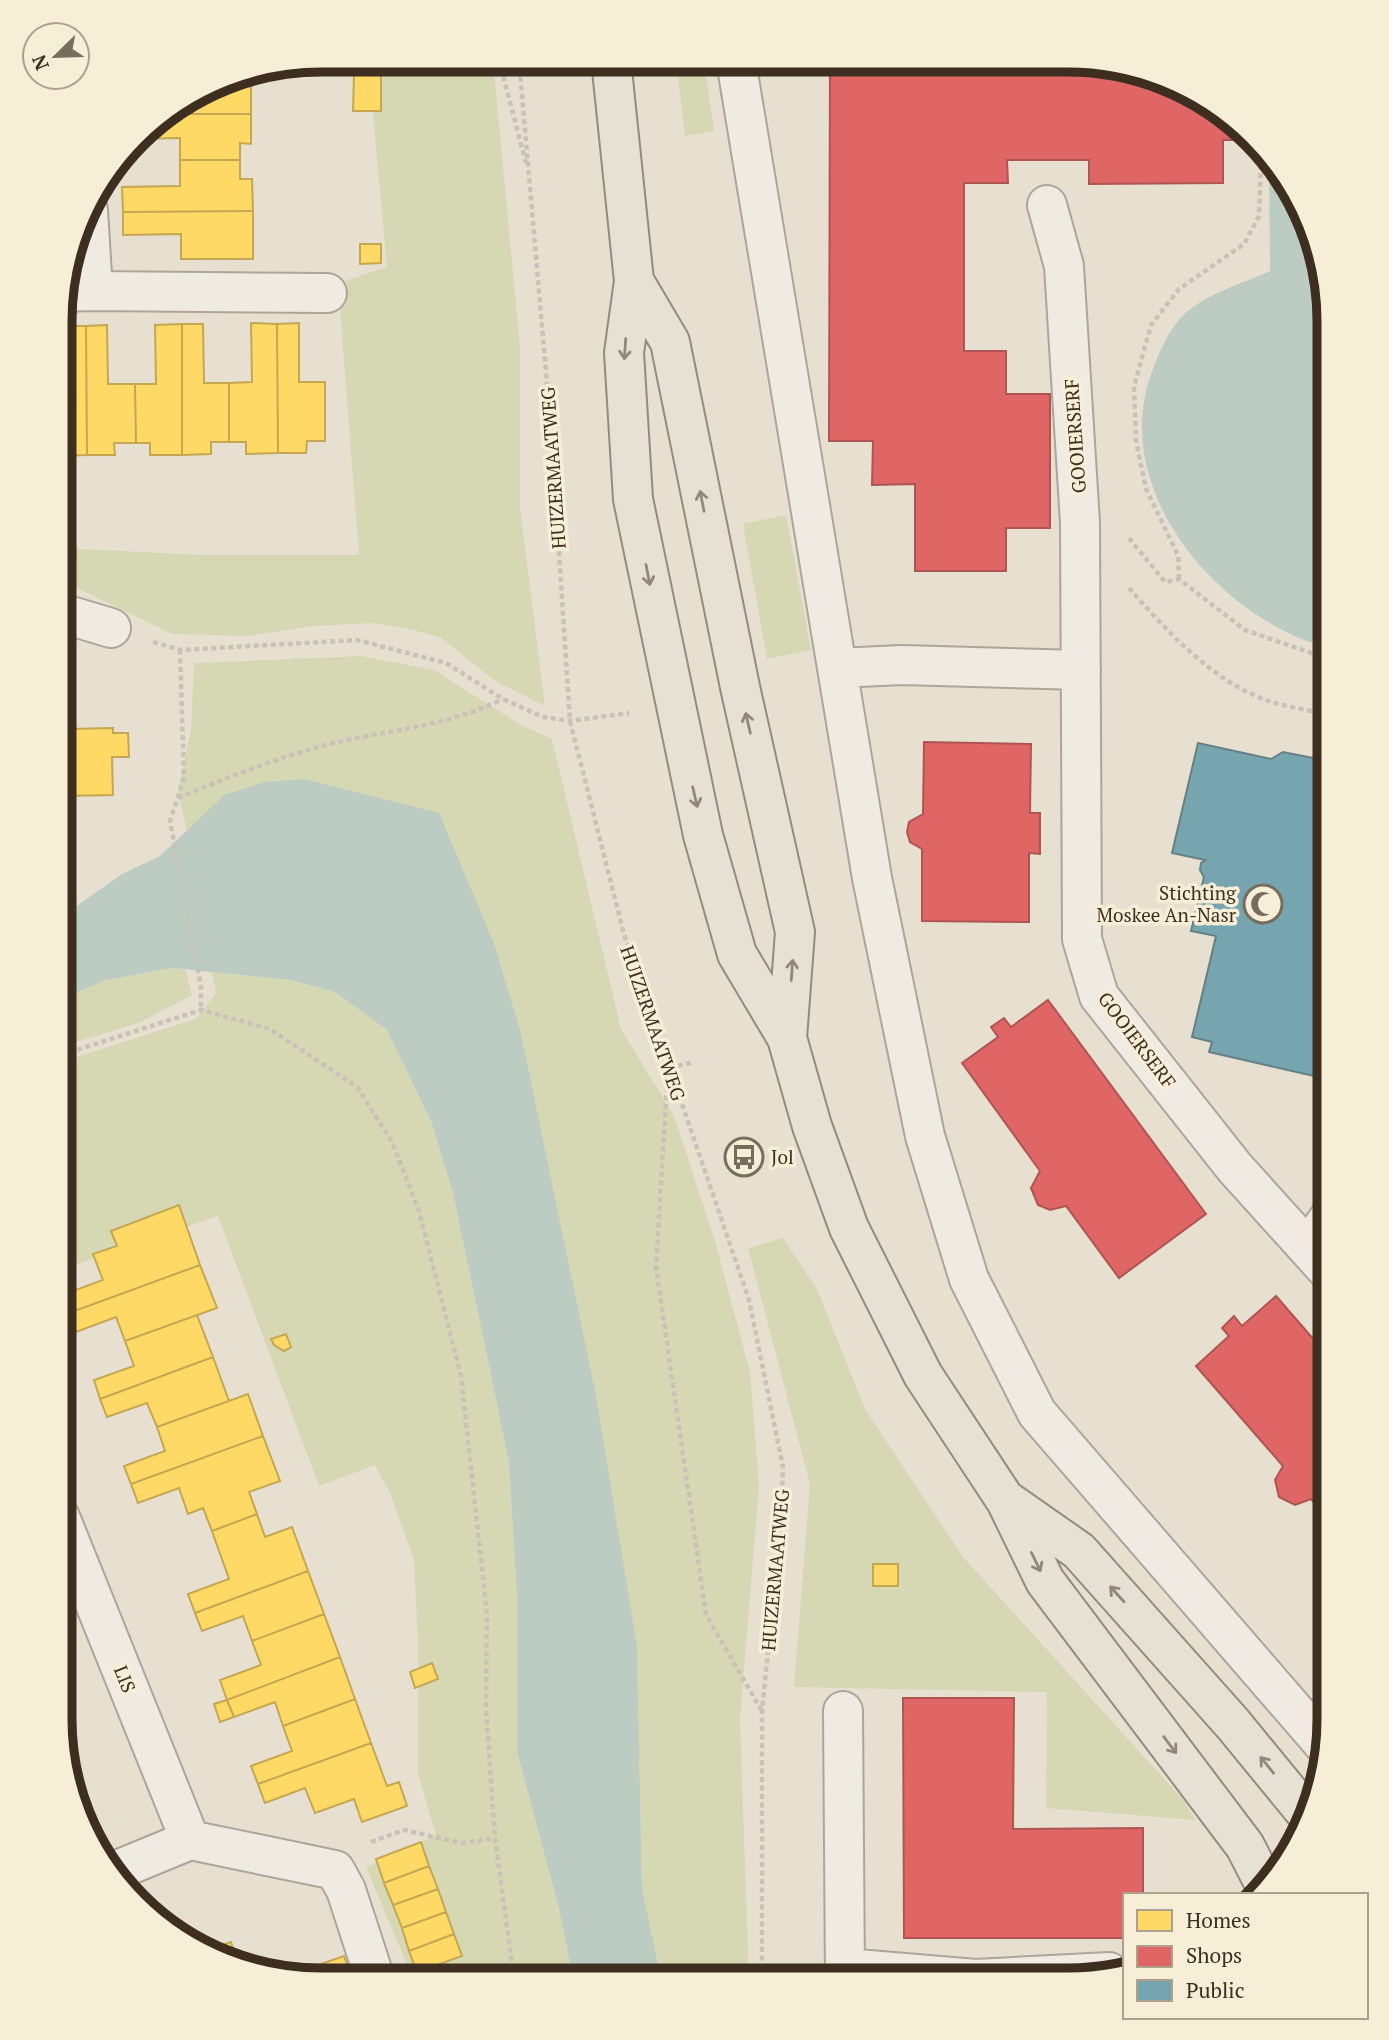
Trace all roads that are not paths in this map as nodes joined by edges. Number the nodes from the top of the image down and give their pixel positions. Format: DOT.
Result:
graph roads {
  1 [pos="612,72"];
  2 [pos="738,72"];
  3 [pos="1047,205"];
  4 [pos="84,245"];
  5 [pos="634,281"];
  6 [pos="78,291"];
  7 [pos="327,293"];
  8 [pos="72,617"];
  9 [pos="111,628"];
  10 [pos="838,668"];
  11 [pos="1081,670"];
  12 [pos="787,1038"];
  13 [pos="1317,1242"];
  14 [pos="1006,1500"];
  15 [pos="72,1547"];
  16 [pos="843,1711"];
  17 [pos="1317,1737"];
  18 [pos="1301,1807"];
  19 [pos="190,1840"];
  20 [pos="121,1868"];
  21 [pos="1261,1877"];
  22 [pos="371,1968"];
  23 [pos="845,1968"];
  1 -- 5 [label="main road"];
  2 -- 10 [label="street"];
  3 -- 11 [label="street, GOOIERSERF"];
  4 -- 6 [label="street"];
  12 -- 5 [label="main road, one-way"];
  5 -- 12 [label="main road, one-way"];
  6 -- 7 [label="street"];
  8 -- 9 [label="street"];
  10 -- 11 [label="street"];
  10 -- 17 [label="street"];
  11 -- 13 [label="street, GOOIERSERF"];
  12 -- 14 [label="main road"];
  18 -- 14 [label="main road, one-way"];
  14 -- 21 [label="main road, one-way"];
  15 -- 19 [label="street, LIS"];
  16 -- 23 [label="street"];
  19 -- 20 [label="street"];
  19 -- 22 [label="street"];
}
